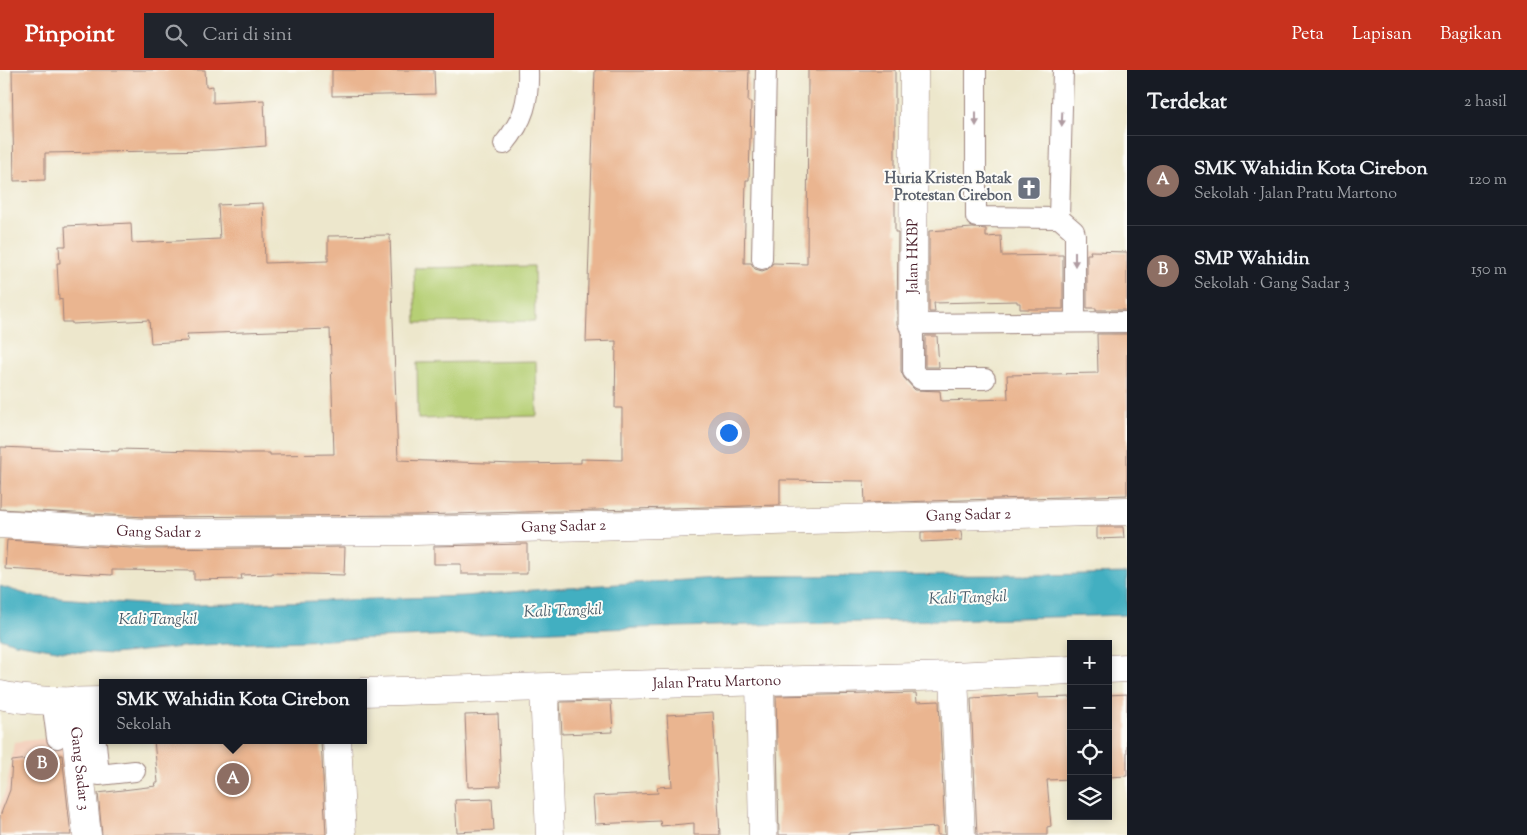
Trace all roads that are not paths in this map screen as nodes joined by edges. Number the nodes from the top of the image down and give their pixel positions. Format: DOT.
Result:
graph roads {
  1 [pos="528,70"];
  2 [pos="766,70"];
  3 [pos="914,70"];
  4 [pos="976,70"];
  5 [pos="1063,70"];
  6 [pos="504,144"];
  7 [pos="1059,218"];
  8 [pos="762,259"];
  9 [pos="1075,322"];
  10 [pos="1127,322"];
  11 [pos="914,324"];
  12 [pos="985,379"];
  13 [pos="1127,511"];
  14 [pos="0,524"];
  15 [pos="1112,668"];
  16 [pos="1127,668"];
  17 [pos="1067,670"];
  18 [pos="954,676"];
  19 [pos="760,681"];
  20 [pos="544,688"];
  21 [pos="367,692"];
  22 [pos="0,695"];
  23 [pos="80,701"];
  24 [pos="57,738"];
  25 [pos="337,744"];
  26 [pos="135,771"];
  27 [pos="87,835"];
  28 [pos="342,835"];
  29 [pos="550,835"];
  30 [pos="763,835"];
  31 [pos="961,835"];
  1 -- 6 [label="lane"];
  2 -- 8 [label="lane"];
  3 -- 11 [label="street, Jalan HKBP"];
  4 -- 7 [label="lane, one-way"];
  5 -- 7 [label="lane, one-way"];
  7 -- 9 [label="lane, one-way"];
  9 -- 10 [label="lane"];
  9 -- 11 [label="lane"];
  11 -- 12 [label="lane"];
  13 -- 14 [label="street, Gang Sadar 2"];
  15 -- 16 [label="street"];
  17 -- 18 [label="street, Jalan Pratu Martono"];
  18 -- 19 [label="street, Jalan Pratu Martono"];
  18 -- 31 [label="street"];
  19 -- 20 [label="street, Jalan Pratu Martono"];
  19 -- 30 [label="street"];
  20 -- 21 [label="street, Jalan Pratu Martono"];
  20 -- 29 [label="street"];
  22 -- 23 [label="street"];
  23 -- 24 [label="lane"];
  23 -- 26 [label="lane"];
  23 -- 27 [label="street, Gang Sadar 3"];
  25 -- 28 [label="street"];
}
